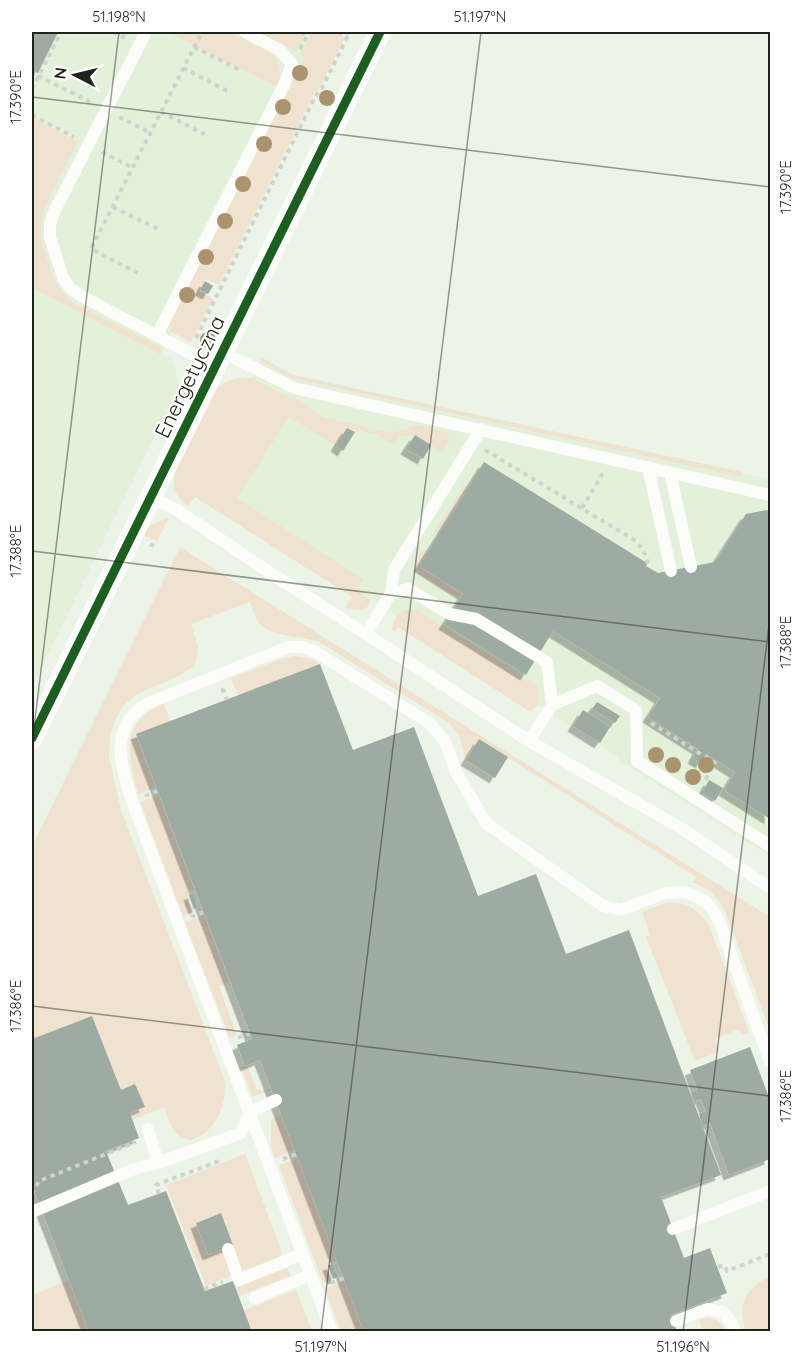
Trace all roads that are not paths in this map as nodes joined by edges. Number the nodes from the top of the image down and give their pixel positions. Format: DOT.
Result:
graph roads {
  1 [pos="146,32"];
  2 [pos="244,32"];
  3 [pos="380,32"];
  4 [pos="157,335"];
  5 [pos="218,359"];
  6 [pos="481,429"];
  7 [pos="648,467"];
  8 [pos="670,472"];
  9 [pos="771,495"];
  10 [pos="150,497"];
  11 [pos="691,567"];
  12 [pos="671,570"];
  13 [pos="391,593"];
  14 [pos="366,634"];
  15 [pos="552,705"];
  16 [pos="32,738"];
  17 [pos="528,741"];
  18 [pos="771,846"];
  19 [pos="771,888"];
  20 [pos="771,1062"];
  21 [pos="276,1100"];
  22 [pos="250,1112"];
  23 [pos="148,1129"];
  24 [pos="158,1163"];
  25 [pos="771,1191"];
  26 [pos="32,1212"];
  27 [pos="673,1228"];
  28 [pos="228,1249"];
  29 [pos="302,1254"];
  30 [pos="310,1275"];
  31 [pos="255,1298"];
  32 [pos="676,1321"];
  33 [pos="332,1332"];
  34 [pos="736,1332"];
  1 -- 4 [label="lane"];
  2 -- 4 [label="lane"];
  3 -- 5 [label="street, Energetyczna"];
  4 -- 5 [label="lane"];
  5 -- 6 [label="lane"];
  5 -- 10 [label="street, Energetyczna"];
  6 -- 7 [label="lane"];
  6 -- 13 [label="lane"];
  7 -- 8 [label="lane"];
  7 -- 12 [label="lane"];
  8 -- 9 [label="lane"];
  8 -- 11 [label="lane"];
  10 -- 14 [label="lane"];
  10 -- 16 [label="street, Energetyczna"];
  13 -- 14 [label="lane"];
  13 -- 15 [label="lane"];
  14 -- 17 [label="lane"];
  15 -- 17 [label="lane"];
  15 -- 18 [label="lane"];
  17 -- 19 [label="lane"];
  20 -- 22 [label="lane"];
  21 -- 22 [label="lane"];
  22 -- 24 [label="lane"];
  22 -- 29 [label="lane"];
  23 -- 24 [label="lane"];
  24 -- 26 [label="lane"];
  25 -- 27 [label="lane"];
  28 -- 29 [label="lane"];
  29 -- 30 [label="lane"];
  30 -- 31 [label="lane"];
  30 -- 33 [label="lane"];
  32 -- 34 [label="lane"];
}
